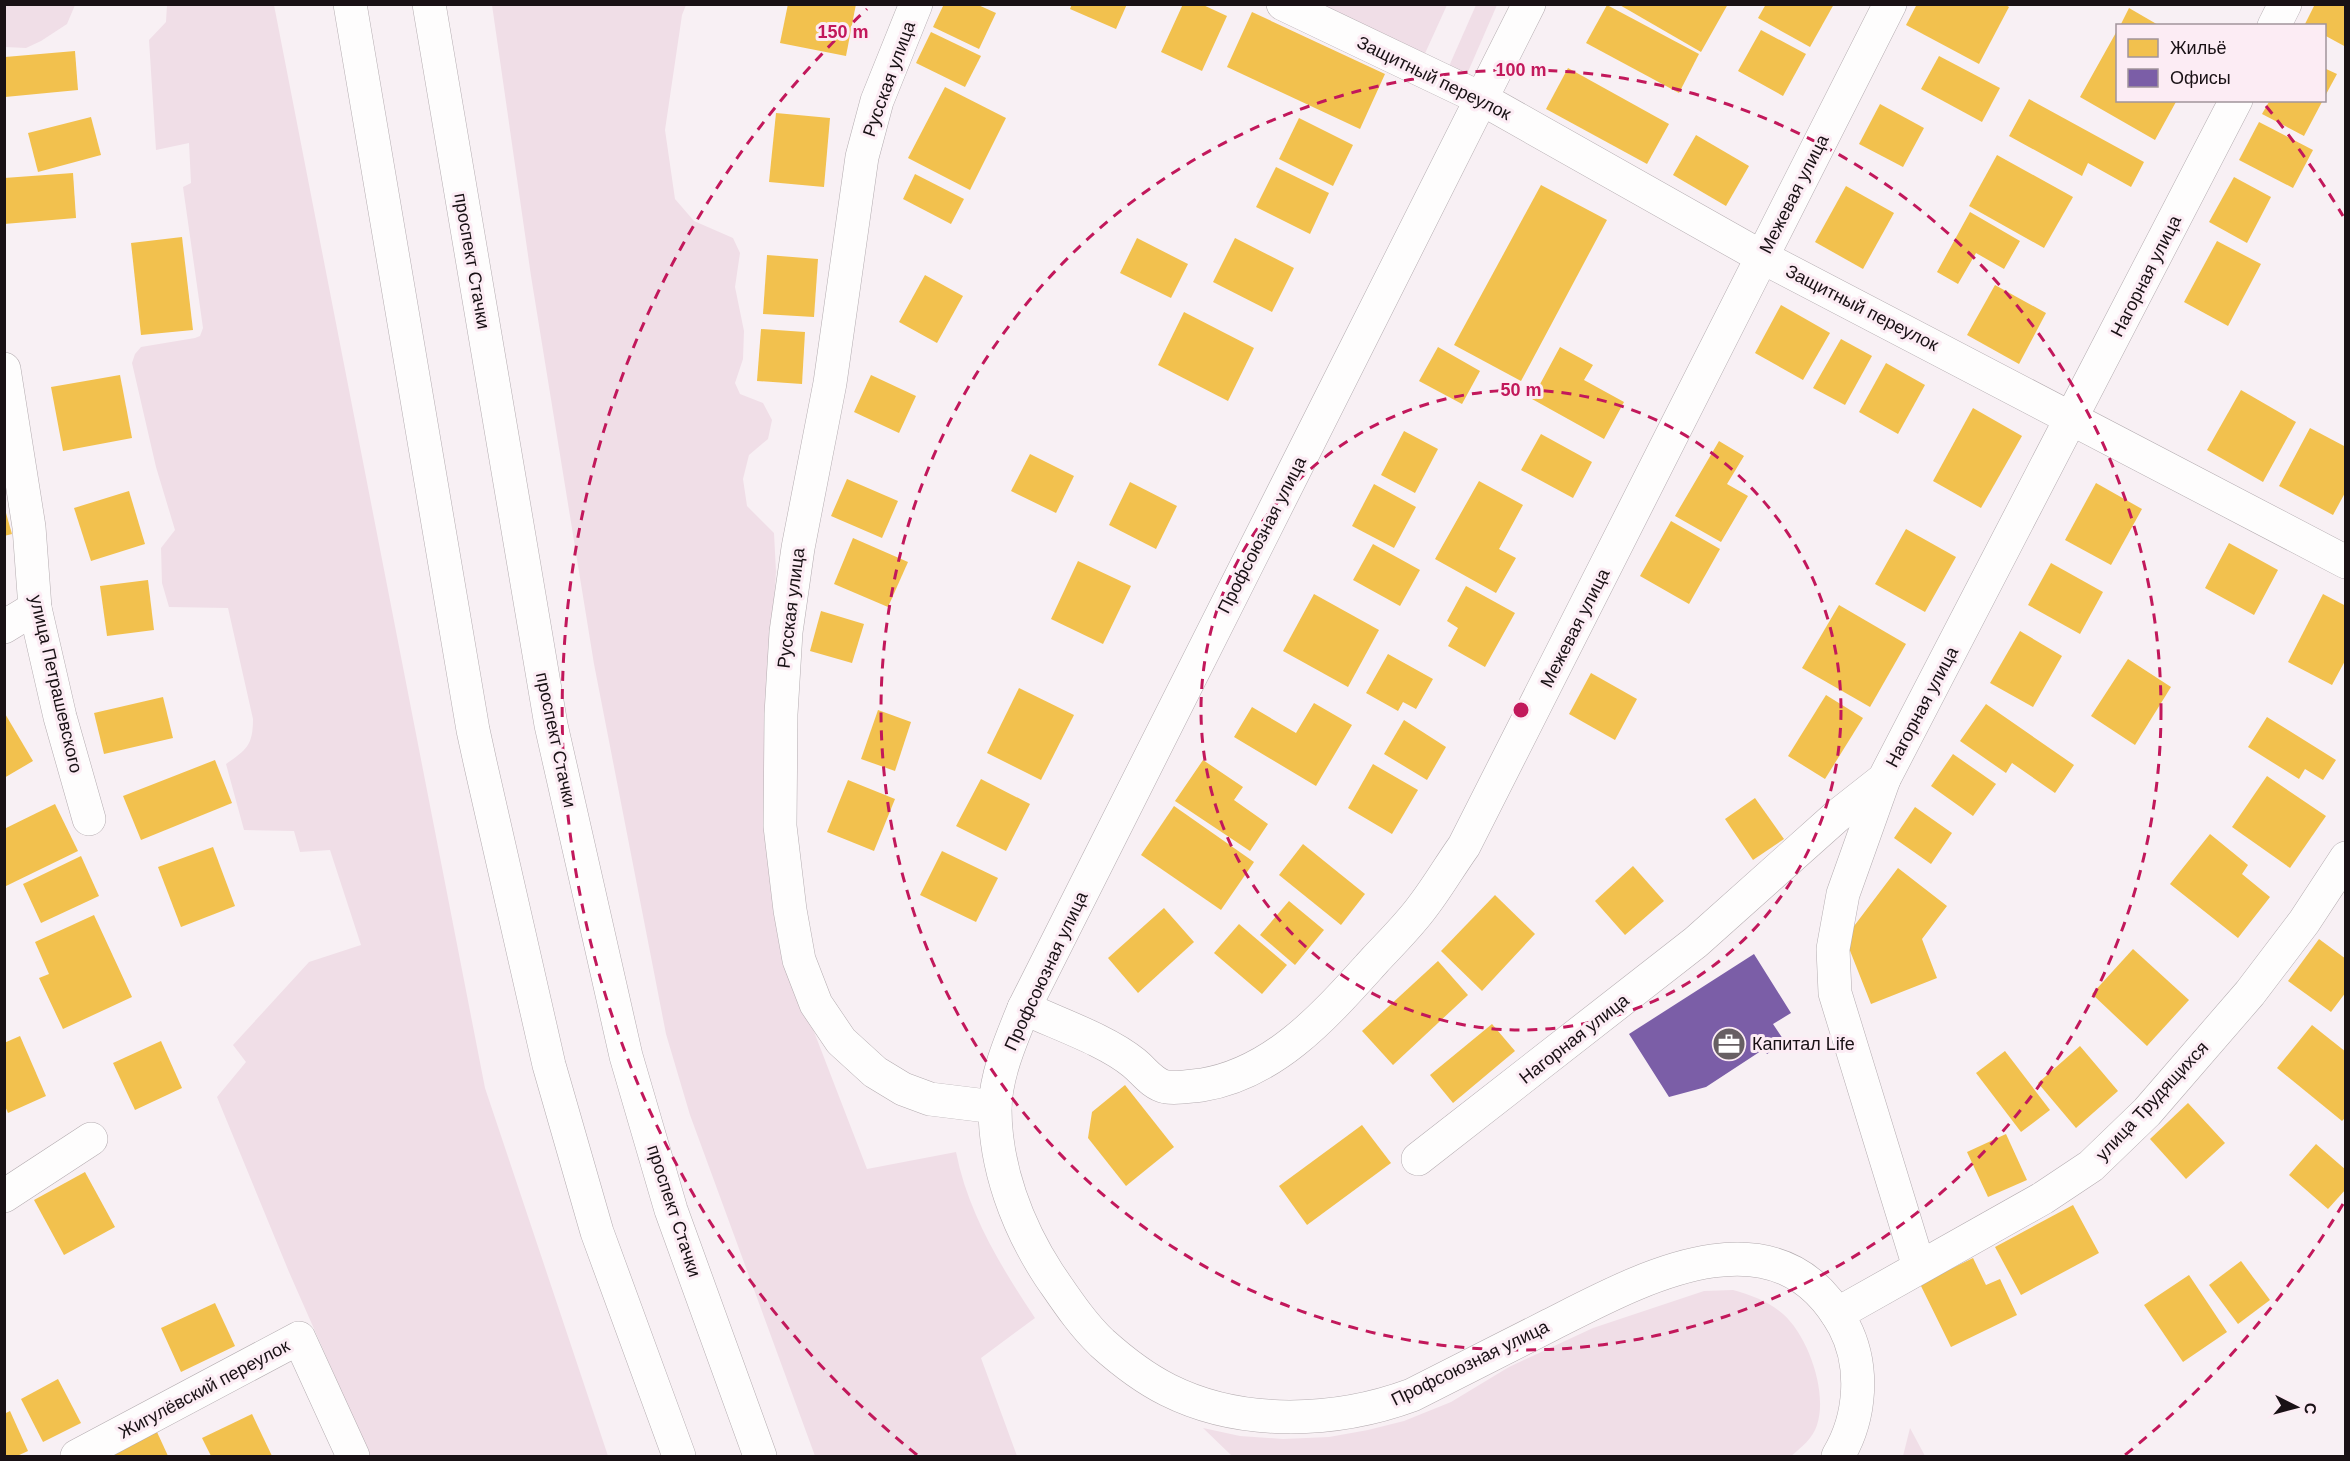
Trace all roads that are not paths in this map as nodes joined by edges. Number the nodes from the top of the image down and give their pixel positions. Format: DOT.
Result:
graph roads {
  1 [pos="350,4"];
  2 [pos="429,4"];
  3 [pos="916,4"];
  4 [pos="1283,4"];
  5 [pos="1529,4"];
  6 [pos="1890,4"];
  7 [pos="2285,4"];
  8 [pos="2275,24"];
  9 [pos="1482,99"];
  10 [pos="2234,102"];
  11 [pos="1762,257"];
  12 [pos="4,369"];
  13 [pos="2073,418"];
  14 [pos="2346,562"];
  15 [pos="35,608"];
  16 [pos="4,627"];
  17 [pos="1884,779"];
  18 [pos="89,819"];
  19 [pos="2346,858"];
  20 [pos="1024,1008"];
  21 [pos="995,1107"];
  22 [pos="91,1139"];
  23 [pos="1418,1160"];
  24 [pos="4,1196"];
  25 [pos="1920,1267"];
  26 [pos="1837,1314"];
  27 [pos="77,1456"];
  28 [pos="353,1456"];
  29 [pos="679,1456"];
  30 [pos="760,1456"];
  31 [pos="1838,1456"];
  1 -- 29 [label="street"];
  2 -- 30 [label="street, проспект Стачки"];
  3 -- 21 [label="street, Русская улица"];
  4 -- 9 [label="street, Защитный переулок"];
  5 -- 9 [label="street, Профсоюзная улица"];
  6 -- 11 [label="street, Межевая улица"];
  7 -- 8 [label="street"];
  9 -- 11 [label="street, Защитный переулок"];
  9 -- 20 [label="street, Профсоюзная улица"];
  10 -- 13 [label="street, Нагорная улица"];
  11 -- 13 [label="street, Защитный переулок"];
  11 -- 20 [label="street, Межевая улица"];
  12 -- 15 [label="street, улица Петрашевского"];
  13 -- 14 [label="street, Защитный переулок"];
  13 -- 17 [label="street, Нагорная улица"];
  15 -- 16 [label="street"];
  15 -- 18 [label="street, улица Петрашевского"];
  17 -- 23 [label="street, Нагорная улица"];
  17 -- 25 [label="street"];
  19 -- 25 [label="street, улица Трудящихся"];
  20 -- 21 [label="street, Профсоюзная улица"];
  21 -- 26 [label="street, Профсоюзная улица"];
  22 -- 24 [label="street"];
  25 -- 26 [label="street, улица Трудящихся"];
  26 -- 31 [label="street, Профсоюзная улица"];
  27 -- 28 [label="street, Жигулёвский переулок"];
}
